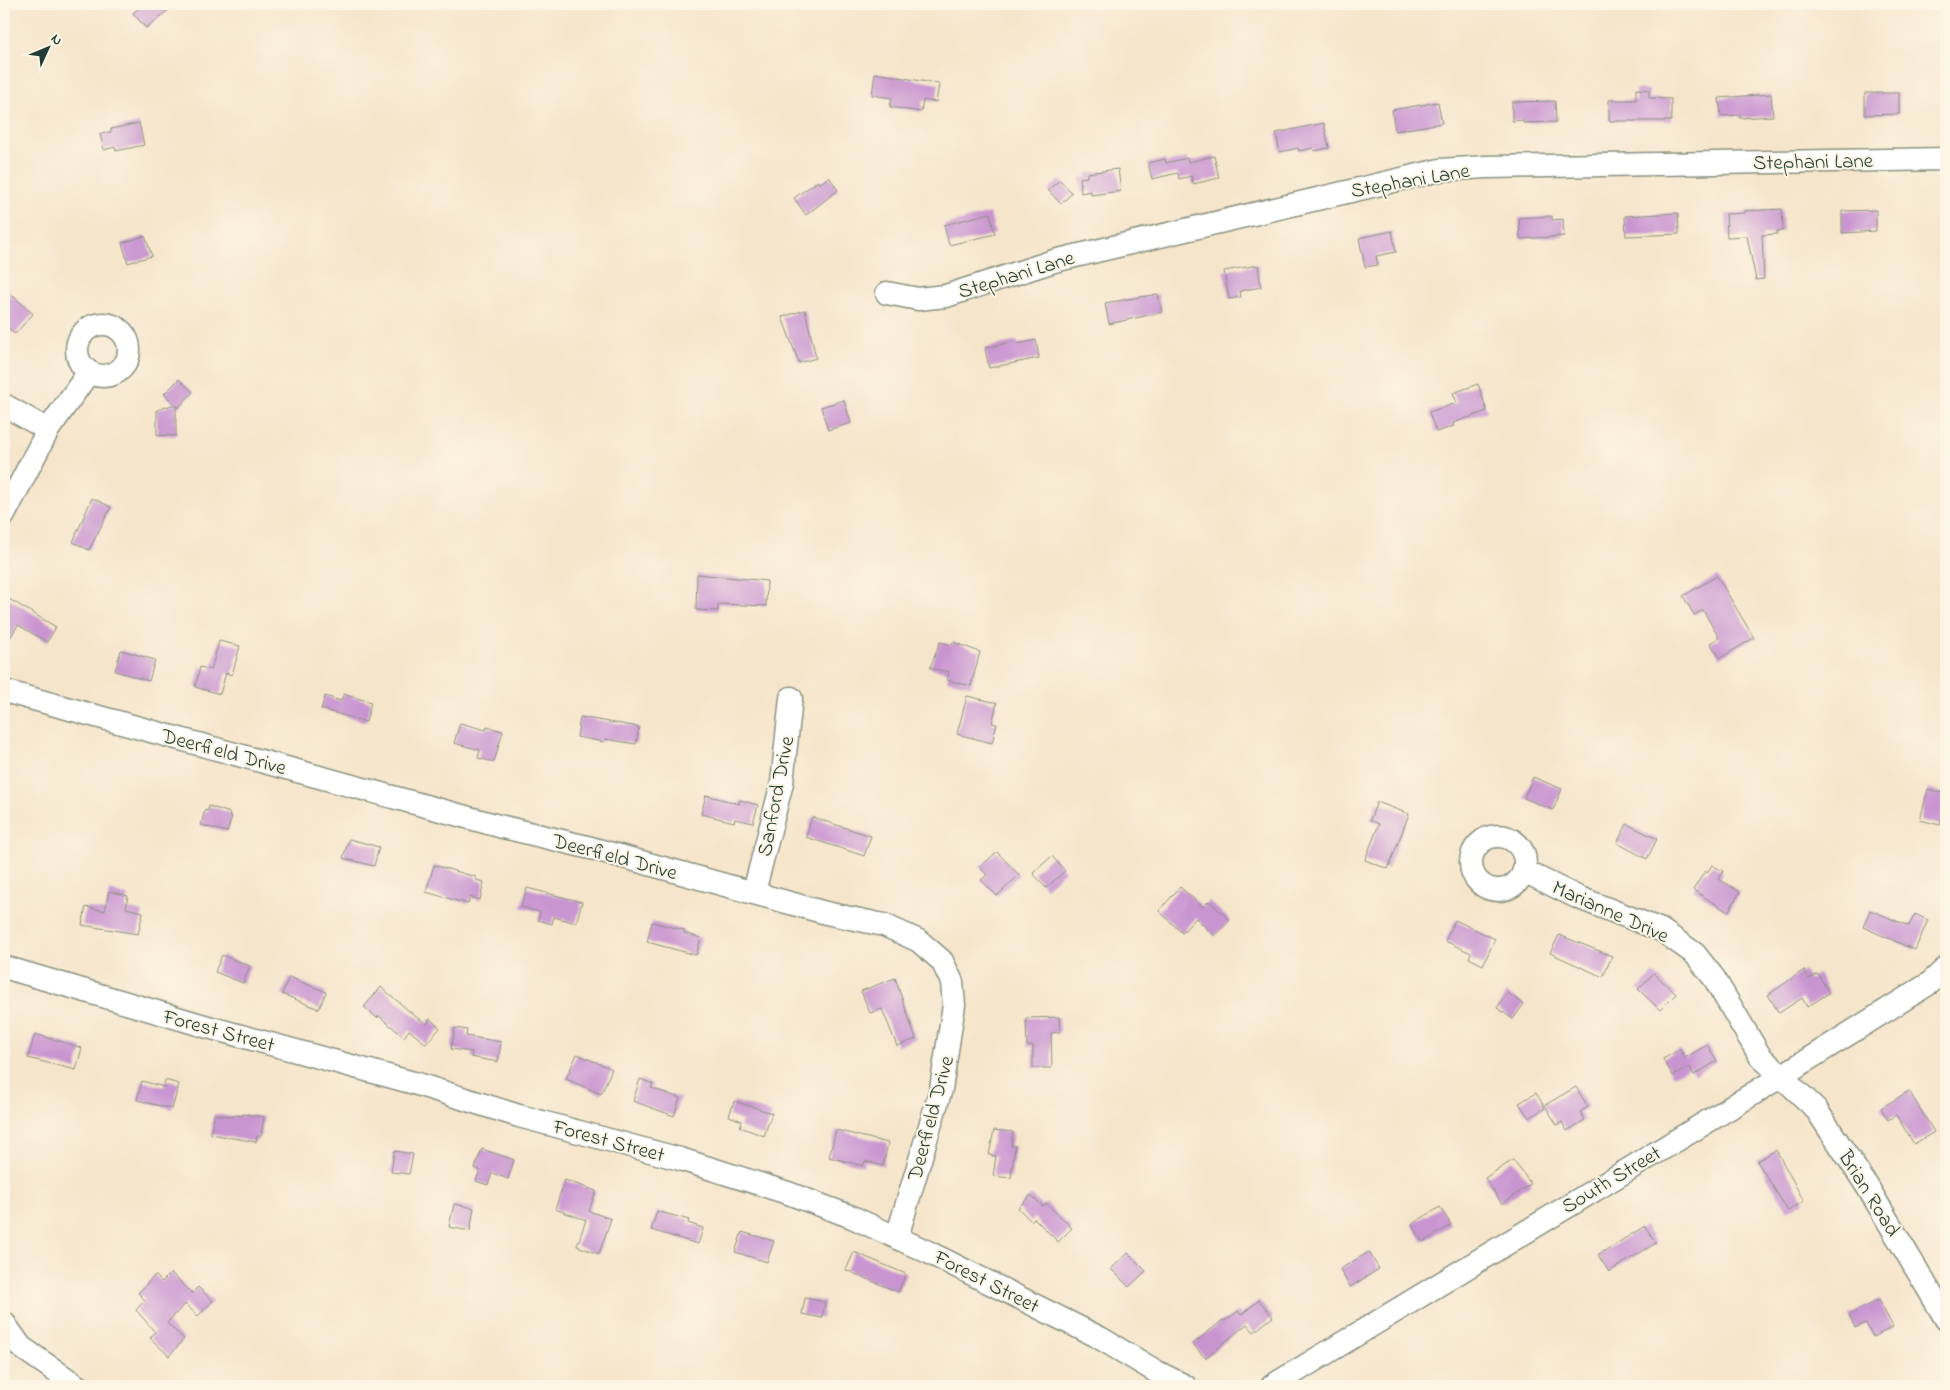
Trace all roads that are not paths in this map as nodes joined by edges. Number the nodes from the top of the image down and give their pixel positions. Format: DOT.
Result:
graph roads {
  1 [pos="1946,159"];
  2 [pos="887,293"];
  3 [pos="89,372"];
  4 [pos="4,405"];
  5 [pos="48,430"];
  6 [pos="4,515"];
  7 [pos="4,691"];
  8 [pos="791,698"];
  9 [pos="1524,871"];
  10 [pos="754,892"];
  11 [pos="4,966"];
  12 [pos="1946,968"];
  13 [pos="1782,1076"];
  14 [pos="897,1237"];
  15 [pos="1946,1319"];
  16 [pos="4,1323"];
  17 [pos="77,1386"];
  18 [pos="1185,1386"];
  19 [pos="1272,1386"];
  1 -- 2 [label="street, Stephani Lane"];
  3 -- 5 [label="street"];
  4 -- 5 [label="street"];
  5 -- 6 [label="street"];
  7 -- 10 [label="street, Deerfield Drive"];
  8 -- 10 [label="street, Sanford Drive"];
  9 -- 13 [label="street, Marianne Drive"];
  10 -- 14 [label="street, Deerfield Drive"];
  11 -- 14 [label="street, Forest Street"];
  12 -- 13 [label="street, South Street"];
  13 -- 15 [label="street, Brian Road"];
  13 -- 19 [label="street, South Street"];
  14 -- 18 [label="street, Forest Street"];
  16 -- 17 [label="street"];
}
